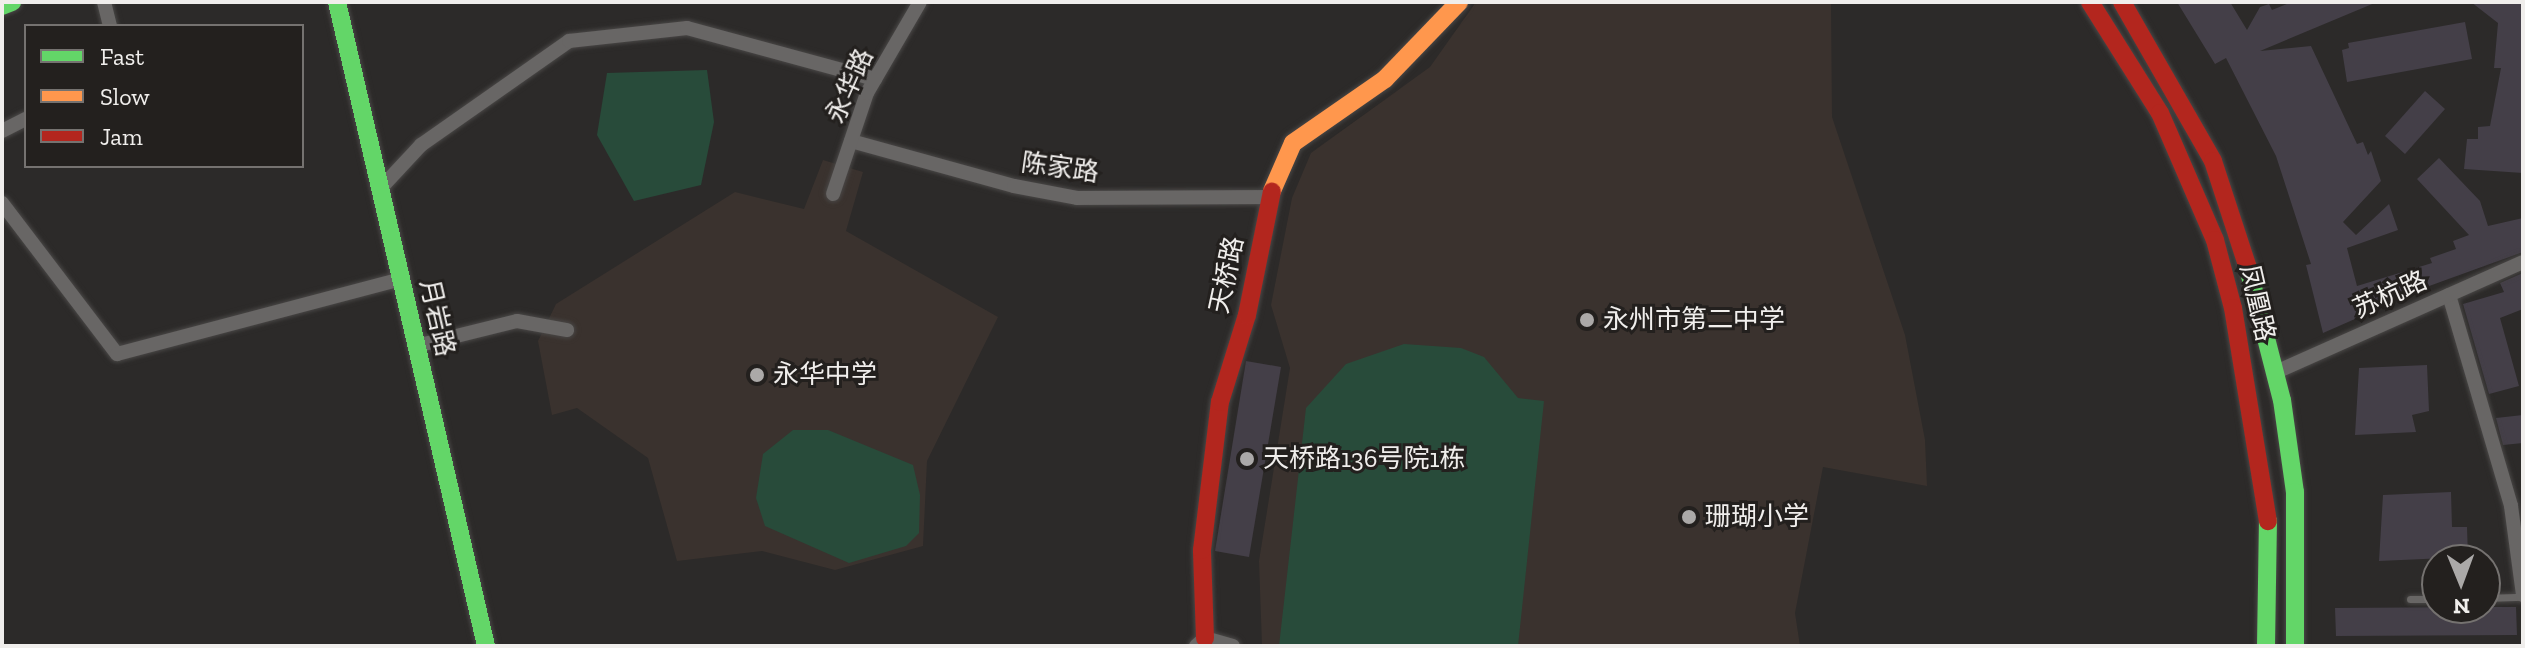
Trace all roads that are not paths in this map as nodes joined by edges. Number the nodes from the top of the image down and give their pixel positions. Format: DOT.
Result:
graph roads {
  1 [pos="12,2"];
  2 [pos="104,2"];
  3 [pos="337,2"];
  4 [pos="920,2"];
  5 [pos="1459,2"];
  6 [pos="2090,2"];
  7 [pos="2122,2"];
  8 [pos="2,6"];
  9 [pos="110,24"];
  10 [pos="875,79"];
  11 [pos="24,120"];
  12 [pos="2,131"];
  13 [pos="851,141"];
  14 [pos="380,189"];
  15 [pos="833,194"];
  16 [pos="1269,197"];
  17 [pos="2,203"];
  18 [pos="2523,262"];
  19 [pos="401,279"];
  20 [pos="2449,295"];
  21 [pos="567,330"];
  22 [pos="416,346"];
  23 [pos="2276,372"];
  24 [pos="2523,596"];
  25 [pos="2501,597"];
  26 [pos="2410,599"];
  27 [pos="2421,599"];
  28 [pos="1201,642"];
  29 [pos="486,646"];
  30 [pos="1233,646"];
  31 [pos="2266,646"];
  32 [pos="2295,646"];
  1 -- 8 [label="street"];
  2 -- 9 [label="street"];
  3 -- 14 [label="street, 月岩路"];
  4 -- 10 [label="street, 永华路"];
  5 -- 16 [label="street, 天桥路"];
  6 -- 31 [label="street, 凤凰路"];
  7 -- 23 [label="street, 凤凰路"];
  10 -- 13 [label="street, 永华路"];
  10 -- 14 [label="street"];
  11 -- 12 [label="street"];
  13 -- 15 [label="street, 永华路"];
  13 -- 16 [label="street, 陈家路"];
  14 -- 19 [label="street, 月岩路"];
  16 -- 28 [label="street, 天桥路"];
  17 -- 19 [label="street"];
  18 -- 20 [label="street, 苏杭路"];
  19 -- 22 [label="street, 月岩路"];
  20 -- 23 [label="street, 苏杭路"];
  20 -- 24 [label="street"];
  21 -- 22 [label="street"];
  22 -- 29 [label="street, 月岩路"];
  23 -- 32 [label="street, 凤凰路"];
  24 -- 25 [label="lane"];
  26 -- 27 [label="lane"];
  28 -- 30 [label="street"];
}
